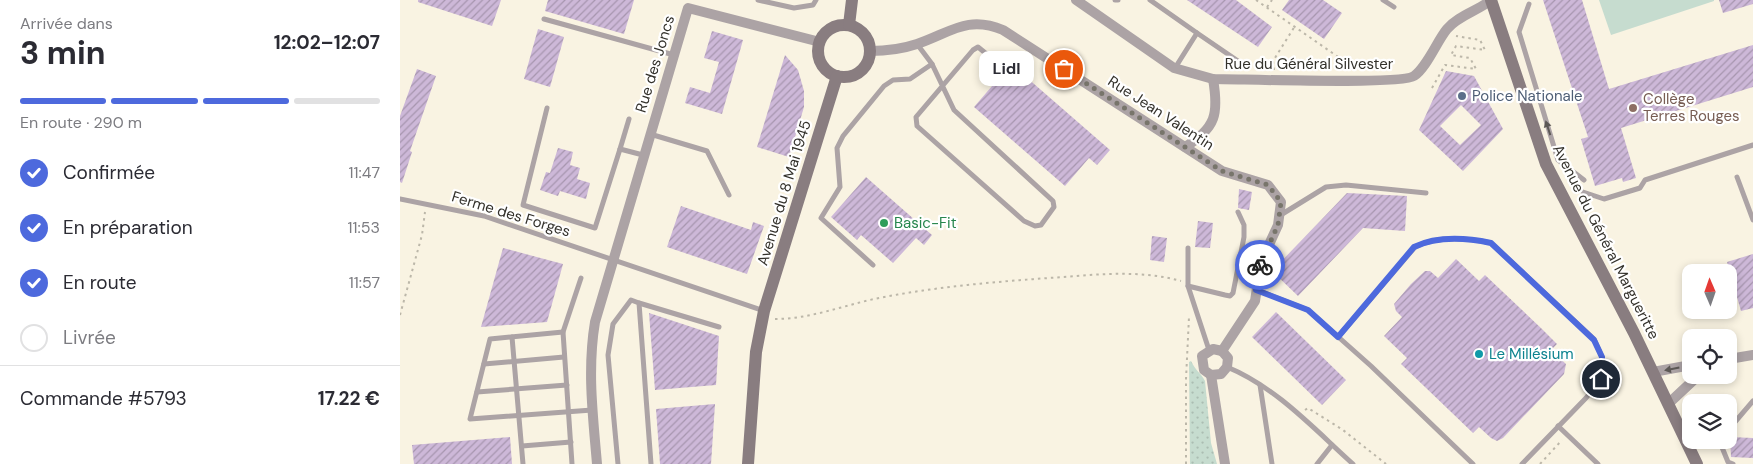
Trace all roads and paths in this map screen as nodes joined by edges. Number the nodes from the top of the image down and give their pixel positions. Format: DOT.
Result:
graph roads {
  1 [pos="758,0"];
  2 [pos="816,0"];
  3 [pos="852,0"];
  4 [pos="1076,0"];
  5 [pos="1150,0"];
  6 [pos="1256,0"];
  7 [pos="1272,0"];
  8 [pos="1384,0"];
  9 [pos="1492,0"];
  10 [pos="689,4"];
  11 [pos="1529,4"];
  12 [pos="1394,7"];
  13 [pos="1267,8"];
  14 [pos="544,19"];
  15 [pos="850,25"];
  16 [pos="1295,26"];
  17 [pos="1197,33"];
  18 [pos="1444,34"];
  19 [pos="820,42"];
  20 [pos="917,44"];
  21 [pos="870,51"];
  22 [pos="674,55"];
  23 [pos="1238,61"];
  24 [pos="932,64"];
  25 [pos="1000,65"];
  26 [pos="1174,68"];
  27 [pos="837,76"];
  28 [pos="1213,79"];
  29 [pos="1274,79"];
  30 [pos="1370,80"];
  31 [pos="942,88"];
  32 [pos="1432,88"];
  33 [pos="547,108"];
  34 [pos="629,119"];
  35 [pos="650,134"];
  36 [pos="1753,146"];
  37 [pos="1185,147"];
  38 [pos="620,148"];
  39 [pos="643,155"];
  40 [pos="1737,177"];
  41 [pos="1584,180"];
  42 [pos="1426,192"];
  43 [pos="1583,192"];
  44 [pos="729,195"];
  45 [pos="400,199"];
  46 [pos="426,204"];
  47 [pos="1238,212"];
  48 [pos="1279,216"];
  49 [pos="1753,220"];
  50 [pos="1188,248"];
  51 [pos="614,259"];
  52 [pos="873,265"];
  53 [pos="581,278"];
  54 [pos="1188,284"];
  55 [pos="1256,290"];
  56 [pos="639,302"];
  57 [pos="1194,304"];
  58 [pos="400,315"];
  59 [pos="763,316"];
  60 [pos="719,327"];
  61 [pos="563,332"];
  62 [pos="512,337"];
  63 [pos="1338,337"];
  64 [pos="1209,350"];
  65 [pos="1222,350"];
  66 [pos="1753,355"];
  67 [pos="564,357"];
  68 [pos="1737,358"];
  69 [pos="514,362"];
  70 [pos="484,364"];
  71 [pos="1227,367"];
  72 [pos="1682,367"];
  73 [pos="1653,372"];
  74 [pos="1212,375"];
  75 [pos="1689,384"];
  76 [pos="566,385"];
  77 [pos="1260,385"];
  78 [pos="517,389"];
  79 [pos="477,392"];
  80 [pos="1753,401"];
  81 [pos="1668,404"];
  82 [pos="592,410"];
  83 [pos="568,413"];
  84 [pos="519,416"];
  85 [pos="1300,416"];
  86 [pos="1737,419"];
  87 [pos="1558,426"];
  88 [pos="1567,435"];
  89 [pos="570,442"];
  90 [pos="1332,445"];
  91 [pos="522,446"];
  92 [pos="1723,449"];
  93 [pos="523,464"];
  94 [pos="572,464"];
  95 [pos="597,464"];
  96 [pos="618,464"];
  97 [pos="651,464"];
  98 [pos="748,464"];
  99 [pos="1186,464"];
  100 [pos="1225,464"];
  101 [pos="1272,464"];
  102 [pos="1317,464"];
  103 [pos="1353,464"];
  104 [pos="1386,464"];
  105 [pos="1473,464"];
  106 [pos="1522,464"];
  107 [pos="1540,464"];
  108 [pos="1598,464"];
  109 [pos="1697,464"];
  110 [pos="1733,464"];
  1 -- 2 [label="lane"];
  3 -- 15 [label="main road"];
  4 -- 26 [label="street, Rue du Général Silvester"];
  5 -- 17 [label="lane"];
  6 -- 13 [label="path"];
  7 -- 13 [label="path"];
  8 -- 12 [label="lane"];
  9 -- 18 [label="street, Rue du Général Silvester"];
  9 -- 73 [label="main road, Avenue du Général Margueritte"];
  10 -- 19 [label="street, Rue des Joncs"];
  10 -- 22 [label="street, Rue des Joncs"];
  41 -- 11 [label="lane, one-way"];
  13 -- 16 [label="path"];
  14 -- 22 [label="lane"];
  15 -- 19 [label="main road"];
  15 -- 21 [label="main road"];
  16 -- 29 [label="path"];
  16 -- 30 [label="path"];
  17 -- 23 [label="lane"];
  17 -- 26 [label="lane"];
  18 -- 30 [label="street, Rue du Général Silvester"];
  18 -- 32 [label="path"];
  19 -- 27 [label="main road"];
  20 -- 21 [label="street, Rue Jean Valentin"];
  20 -- 24 [label="lane"];
  20 -- 37 [label="street, Rue Jean Valentin"];
  21 -- 27 [label="main road"];
  22 -- 35 [label="street, Rue des Joncs"];
  24 -- 31 [label="lane"];
  24 -- 52 [label="lane"];
  25 -- 31 [label="lane"];
  26 -- 28 [label="street, Rue du Général Silvester"];
  27 -- 59 [label="main road, Avenue du 8 Mai 1945"];
  28 -- 29 [label="street, Rue du Général Silvester"];
  28 -- 37 [label="street"];
  29 -- 30 [label="street, Rue du Général Silvester"];
  31 -- 31 [label="lane"];
  33 -- 38 [label="lane"];
  34 -- 38 [label="lane"];
  35 -- 39 [label="street, Rue des Joncs"];
  35 -- 44 [label="lane"];
  36 -- 43 [label="lane"];
  37 -- 48 [label="street, Rue Jean Valentin"];
  38 -- 39 [label="lane"];
  39 -- 51 [label="street, Rue des Joncs"];
  40 -- 49 [label="lane"];
  42 -- 48 [label="lane"];
  45 -- 46 [label="lane, Ferme des Forges"];
  46 -- 51 [label="lane, Ferme des Forges"];
  46 -- 58 [label="path"];
  47 -- 54 [label="lane"];
  48 -- 55 [label="street, Rue Jean Valentin"];
  50 -- 54 [label="lane"];
  51 -- 59 [label="lane, Ferme des Forges"];
  51 -- 82 [label="street, Rue des Joncs"];
  53 -- 61 [label="lane"];
  54 -- 57 [label="lane"];
  54 -- 59 [label="path"];
  55 -- 63 [label="lane"];
  55 -- 65 [label="street, Rue Jean Valentin"];
  56 -- 60 [label="lane"];
  56 -- 96 [label="lane"];
  56 -- 97 [label="lane"];
  57 -- 64 [label="lane"];
  57 -- 99 [label="path"];
  59 -- 98 [label="main road, Avenue du 8 Mai 1945"];
  61 -- 62 [label="lane"];
  61 -- 67 [label="lane"];
  62 -- 69 [label="lane"];
  62 -- 70 [label="lane"];
  63 -- 87 [label="lane"];
  63 -- 105 [label="lane"];
  64 -- 65 [label="street"];
  64 -- 74 [label="street"];
  65 -- 71 [label="street"];
  66 -- 68 [label="street"];
  67 -- 69 [label="lane"];
  67 -- 76 [label="lane"];
  69 -- 70 [label="lane"];
  69 -- 78 [label="lane"];
  70 -- 79 [label="lane"];
  71 -- 74 [label="street"];
  71 -- 77 [label="lane"];
  72 -- 73 [label="street, one-way"];
  73 -- 81 [label="main road, Avenue du Général Margueritte"];
  74 -- 100 [label="street"];
  75 -- 81 [label="street"];
  76 -- 78 [label="lane"];
  76 -- 83 [label="lane"];
  77 -- 85 [label="lane"];
  77 -- 101 [label="lane"];
  78 -- 79 [label="lane"];
  78 -- 84 [label="lane"];
  79 -- 84 [label="lane"];
  80 -- 86 [label="lane"];
  81 -- 109 [label="main road, Avenue du Général Margueritte"];
  82 -- 83 [label="lane"];
  82 -- 95 [label="street, Rue des Joncs"];
  83 -- 84 [label="lane"];
  83 -- 89 [label="lane"];
  84 -- 91 [label="lane"];
  85 -- 90 [label="lane"];
  85 -- 104 [label="path"];
  87 -- 88 [label="lane"];
  87 -- 106 [label="lane"];
  88 -- 107 [label="path"];
  88 -- 108 [label="lane"];
  89 -- 91 [label="lane"];
  89 -- 94 [label="lane"];
  90 -- 102 [label="lane"];
  90 -- 103 [label="lane"];
  91 -- 93 [label="lane"];
  92 -- 110 [label="lane"];
}
